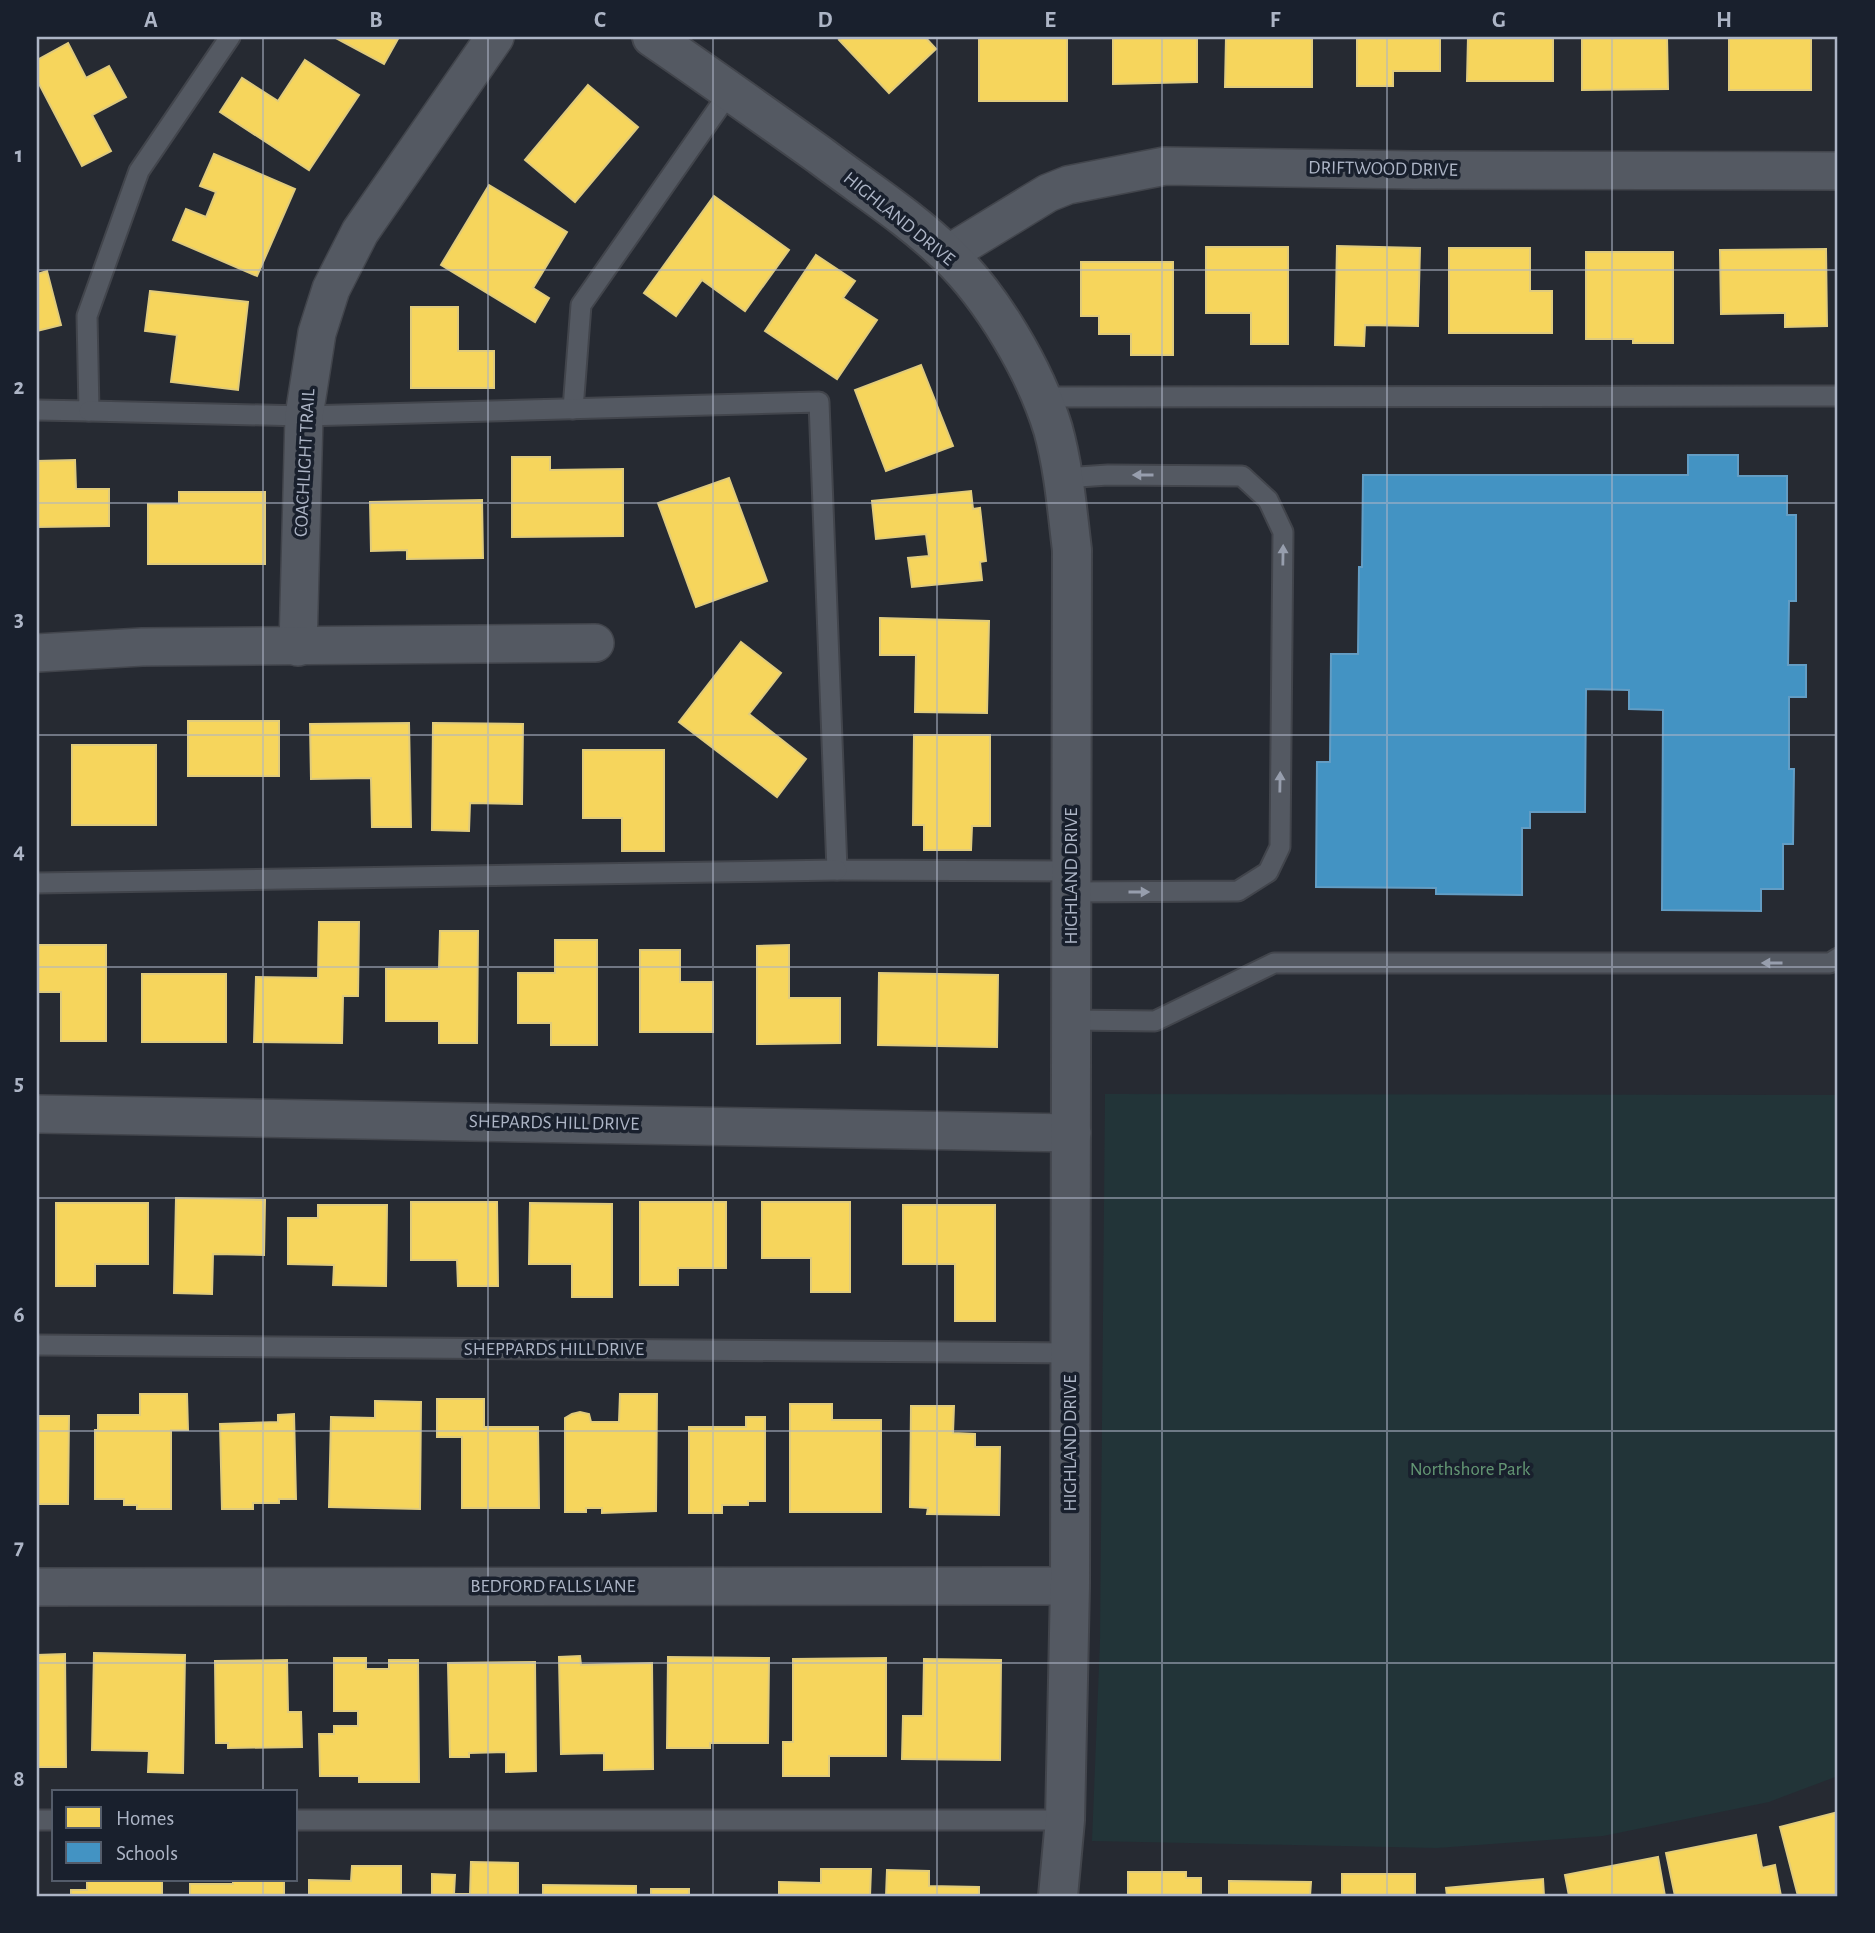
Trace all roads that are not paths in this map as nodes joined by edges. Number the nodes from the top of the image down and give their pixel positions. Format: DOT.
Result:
graph roads {
  1 [pos="230,37"];
  2 [pos="495,37"];
  3 [pos="652,37"];
  4 [pos="731,90"];
  5 [pos="1838,171"];
  6 [pos="948,254"];
  7 [pos="1838,396"];
  8 [pos="1040,397"];
  9 [pos="573,409"];
  10 [pos="37,410"];
  11 [pos="89,411"];
  12 [pos="304,416"];
  13 [pos="1064,478"];
  14 [pos="595,643"];
  15 [pos="298,647"];
  16 [pos="37,653"];
  17 [pos="837,870"];
  18 [pos="1071,882"];
  19 [pos="37,883"];
  20 [pos="1838,958"];
  21 [pos="1071,1020"];
  22 [pos="37,1114"];
  23 [pos="1072,1133"];
  24 [pos="37,1345"];
  25 [pos="1071,1353"];
  26 [pos="1070,1586"];
  27 [pos="37,1587"];
  28 [pos="298,1820"];
  29 [pos="1065,1820"];
  30 [pos="1058,1896"];
  1 -- 11 [label="lane"];
  2 -- 12 [label="street, COACHLIGHT TRAIL"];
  3 -- 4 [label="street, HIGHLAND DRIVE"];
  4 -- 6 [label="street, HIGHLAND DRIVE"];
  4 -- 9 [label="lane"];
  5 -- 6 [label="street, DRIFTWOOD DRIVE"];
  6 -- 8 [label="street, HIGHLAND DRIVE"];
  7 -- 8 [label="lane"];
  8 -- 13 [label="street, HIGHLAND DRIVE"];
  9 -- 12 [label="lane"];
  9 -- 17 [label="lane"];
  10 -- 11 [label="lane"];
  11 -- 12 [label="lane"];
  12 -- 15 [label="street, COACHLIGHT TRAIL"];
  13 -- 18 [label="street, HIGHLAND DRIVE"];
  18 -- 13 [label="lane, one-way"];
  14 -- 15 [label="street"];
  15 -- 16 [label="street"];
  17 -- 18 [label="lane"];
  17 -- 19 [label="lane"];
  18 -- 21 [label="street, HIGHLAND DRIVE"];
  20 -- 21 [label="lane, one-way"];
  21 -- 23 [label="street, HIGHLAND DRIVE"];
  22 -- 23 [label="street, SHEPARDS HILL DRIVE"];
  23 -- 25 [label="street, HIGHLAND DRIVE"];
  24 -- 25 [label="lane, SHEPPARDS HILL DRIVE"];
  25 -- 26 [label="street, HIGHLAND DRIVE"];
  26 -- 27 [label="street, BEDFORD FALLS LANE"];
  26 -- 29 [label="street, HIGHLAND DRIVE"];
  28 -- 29 [label="lane"];
  29 -- 30 [label="street, HIGHLAND DRIVE"];
}
